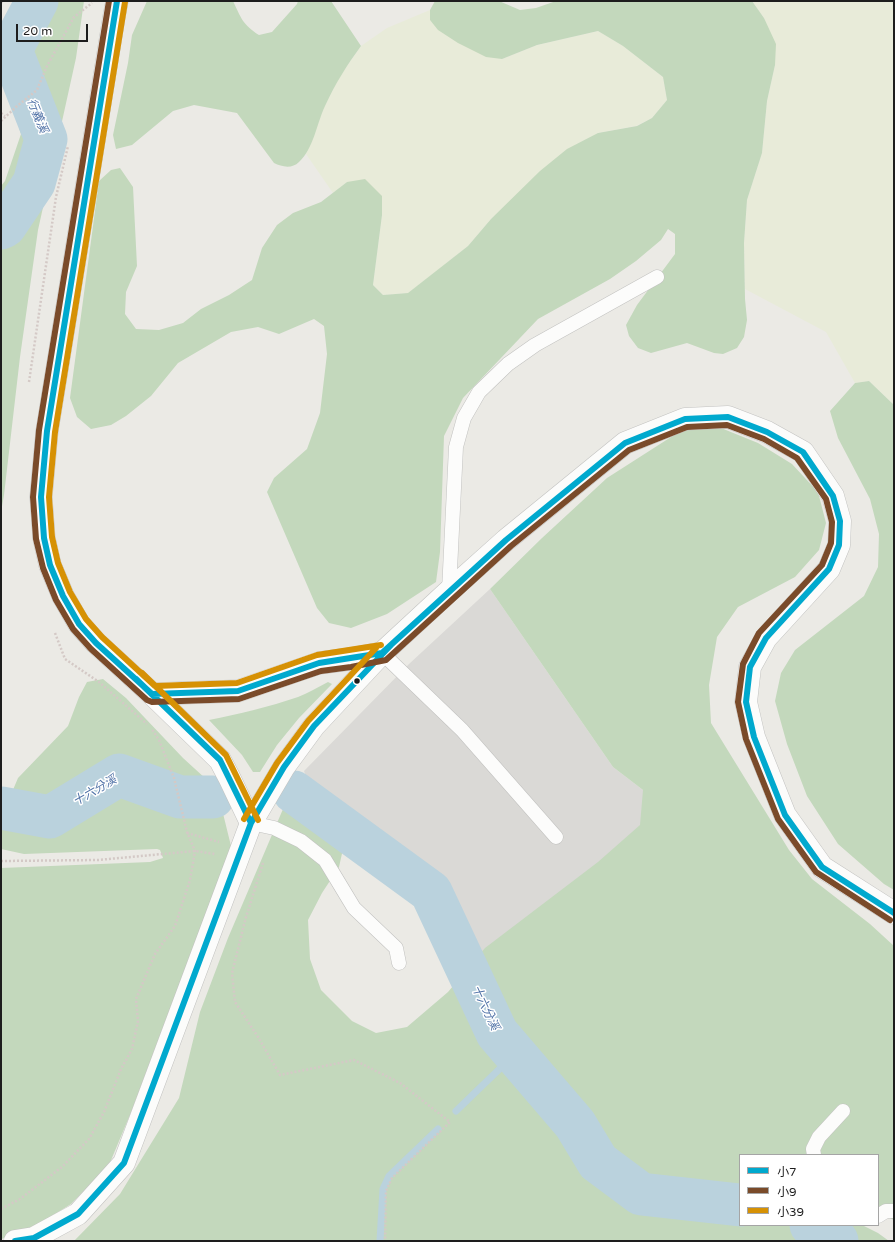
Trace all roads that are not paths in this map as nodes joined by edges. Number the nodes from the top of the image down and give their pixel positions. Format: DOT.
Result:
graph roads {
  1 [pos="118,1"];
  2 [pos="657,277"];
  3 [pos="449,591"];
  4 [pos="382,653"];
  5 [pos="152,694"];
  6 [pos="251,823"];
  7 [pos="556,837"];
  8 [pos="894,914"];
  9 [pos="399,963"];
  10 [pos="843,1111"];
  11 [pos="814,1154"];
  12 [pos="894,1211"];
  13 [pos="879,1215"];
  14 [pos="15,1241"];
  1 -- 5 [label="street"];
  2 -- 3 [label="lane"];
  3 -- 4 [label="street"];
  3 -- 8 [label="street"];
  4 -- 5 [label="street"];
  4 -- 6 [label="street"];
  4 -- 7 [label="lane"];
  5 -- 6 [label="street"];
  6 -- 9 [label="lane"];
  6 -- 14 [label="street"];
  10 -- 11 [label="lane"];
  12 -- 13 [label="lane"];
}
